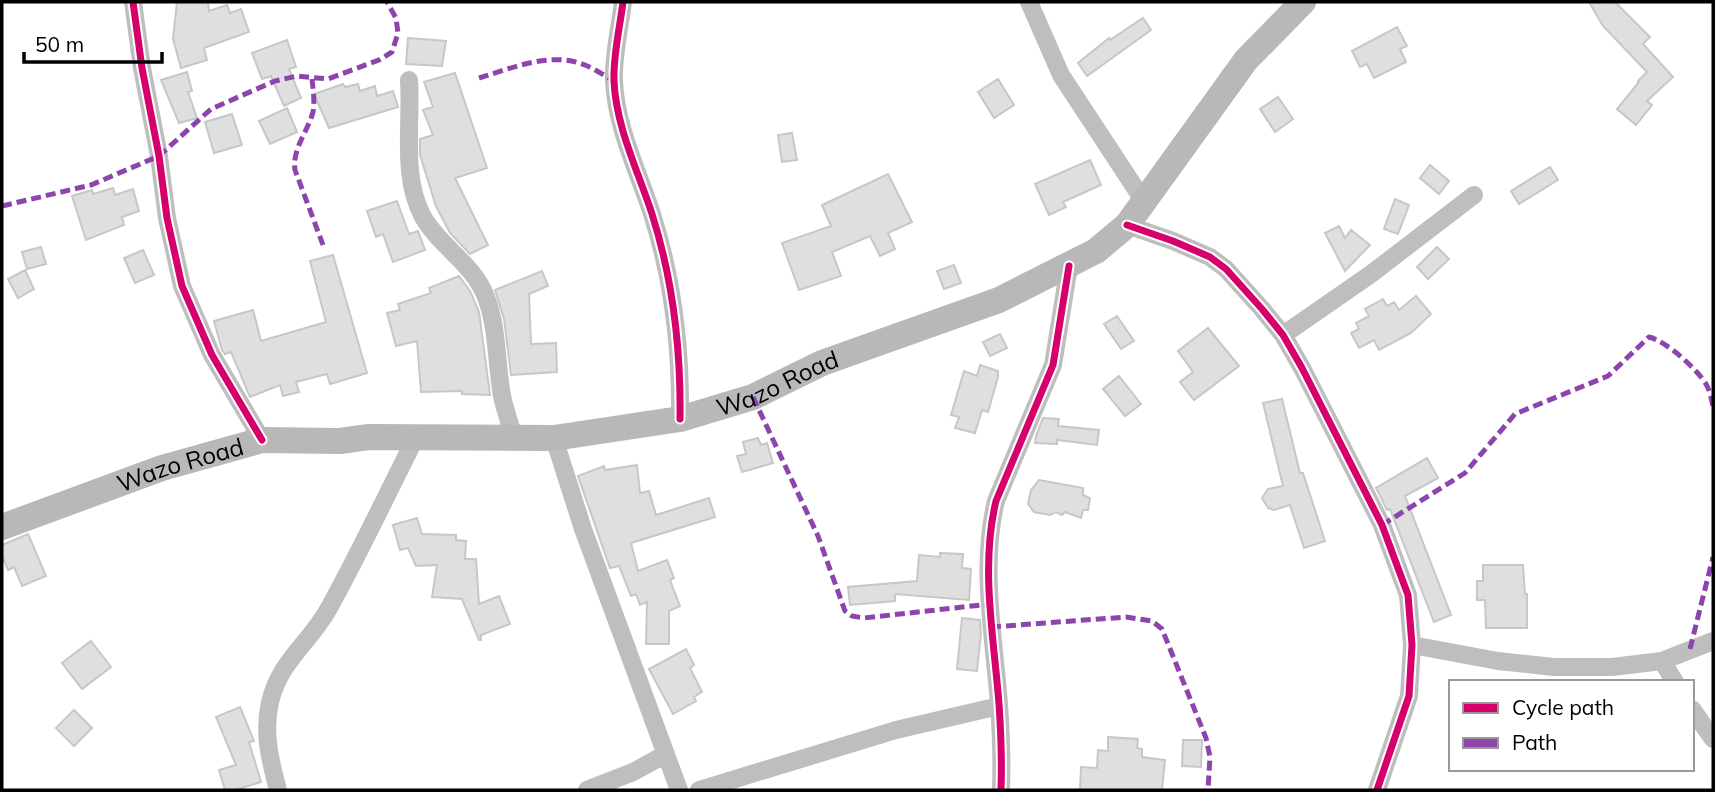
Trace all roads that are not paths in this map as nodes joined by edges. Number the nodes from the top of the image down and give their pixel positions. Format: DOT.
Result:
graph roads {
  1 [pos="134,2"];
  2 [pos="622,2"];
  3 [pos="1029,2"];
  4 [pos="1303,2"];
  5 [pos="409,80"];
  6 [pos="1474,195"];
  7 [pos="1144,204"];
  8 [pos="1127,225"];
  9 [pos="1069,266"];
  10 [pos="1283,335"];
  11 [pos="680,419"];
  12 [pos="415,437"];
  13 [pos="514,437"];
  14 [pos="554,438"];
  15 [pos="262,440"];
  16 [pos="2,527"];
  17 [pos="1713,642"];
  18 [pos="1412,645"];
  19 [pos="1662,661"];
  20 [pos="1674,680"];
  21 [pos="999,706"];
  22 [pos="1694,712"];
  23 [pos="1713,738"];
  24 [pos="666,754"];
  25 [pos="278,790"];
  26 [pos="587,790"];
  27 [pos="679,790"];
  28 [pos="699,790"];
  29 [pos="1001,790"];
  30 [pos="1377,790"];
  1 -- 15 [label="street"];
  2 -- 11 [label="street"];
  3 -- 7 [label="street"];
  4 -- 7 [label="main road, Wazo Road"];
  5 -- 13 [label="street"];
  6 -- 10 [label="street"];
  7 -- 8 [label="main road, Wazo Road"];
  8 -- 9 [label="main road, Wazo Road"];
  8 -- 10 [label="street"];
  9 -- 11 [label="main road, Wazo Road"];
  9 -- 21 [label="street"];
  10 -- 18 [label="street"];
  11 -- 14 [label="main road, Wazo Road"];
  12 -- 13 [label="main road, Wazo Road"];
  12 -- 15 [label="main road, Wazo Road"];
  12 -- 25 [label="street"];
  13 -- 14 [label="main road, Wazo Road"];
  14 -- 24 [label="street"];
  15 -- 16 [label="main road, Wazo Road"];
  17 -- 19 [label="street"];
  18 -- 19 [label="street"];
  18 -- 30 [label="street"];
  19 -- 20 [label="street"];
  21 -- 28 [label="street"];
  21 -- 29 [label="street"];
  22 -- 23 [label="street"];
  24 -- 26 [label="street"];
  24 -- 27 [label="street"];
}
